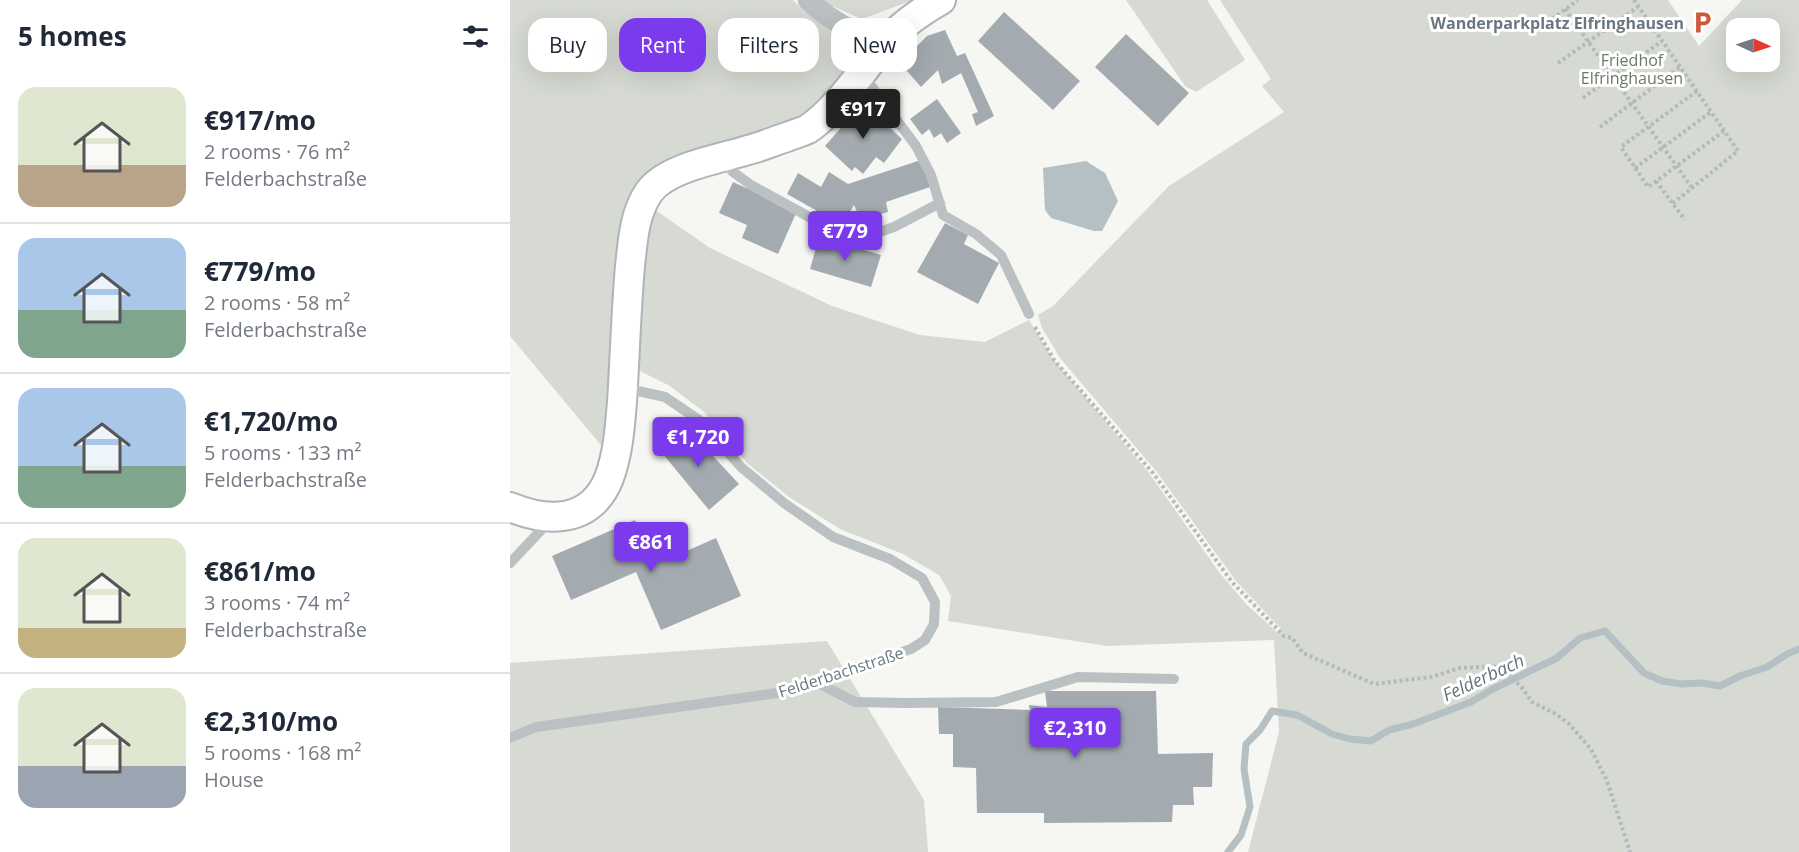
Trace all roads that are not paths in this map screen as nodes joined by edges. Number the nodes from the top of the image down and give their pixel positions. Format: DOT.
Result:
graph roads {
  1 [pos="808,0"];
  2 [pos="941,0"];
  3 [pos="831,18"];
  4 [pos="911,18"];
  5 [pos="862,74"];
  6 [pos="722,158"];
  7 [pos="940,203"];
  8 [pos="1029,315"];
  9 [pos="623,387"];
  10 [pos="510,507"];
  11 [pos="546,517"];
  12 [pos="510,563"];
  13 [pos="1174,679"];
  14 [pos="814,681"];
  15 [pos="510,738"];
  1 -- 3 [label="street"];
  2 -- 4 [label="street"];
  5 -- 6 [label="street"];
  5 -- 7 [label="lane"];
  6 -- 7 [label="lane"];
  6 -- 9 [label="street"];
  7 -- 8 [label="lane"];
  9 -- 11 [label="street"];
  9 -- 14 [label="lane, Felderbachstraße"];
  10 -- 11 [label="street"];
  11 -- 12 [label="lane"];
  13 -- 14 [label="lane"];
  14 -- 15 [label="lane, Felderbachstraße"];
}
